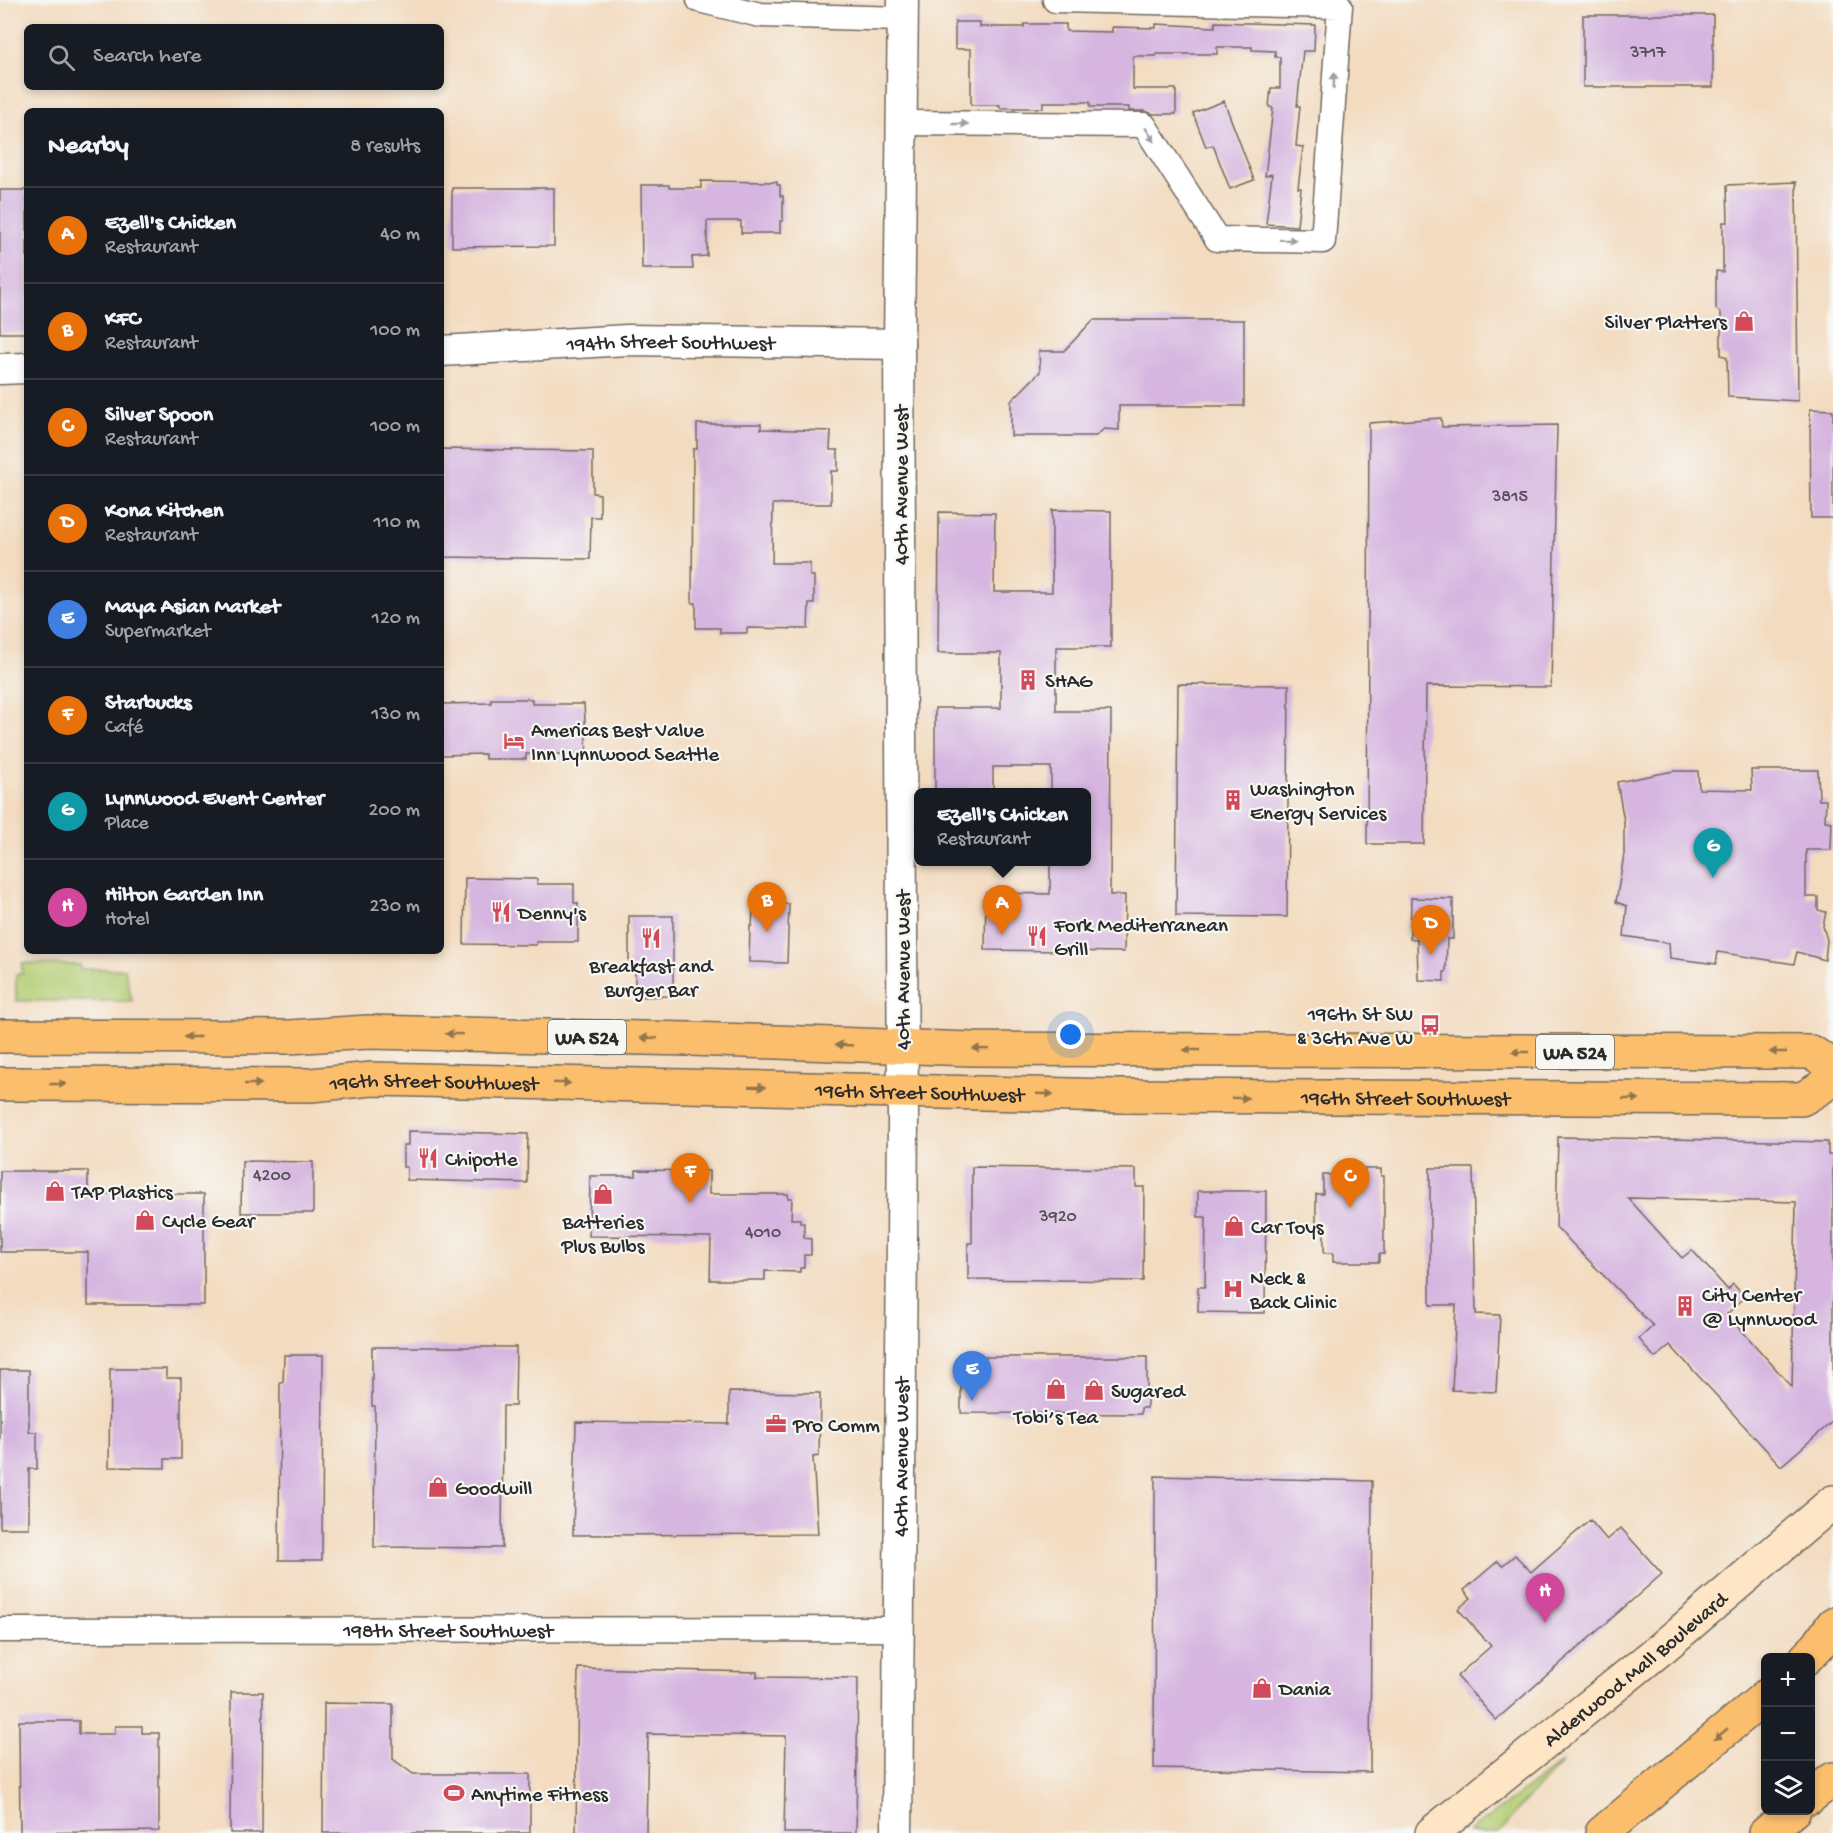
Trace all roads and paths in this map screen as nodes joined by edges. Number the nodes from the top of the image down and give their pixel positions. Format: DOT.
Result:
graph roads {
  1 [pos="699,0"];
  2 [pos="1055,0"];
  3 [pos="903,10"];
  4 [pos="902,123"];
  5 [pos="899,344"];
  6 [pos="444,351"];
  7 [pos="24,368"];
  8 [pos="0,369"];
  9 [pos="0,1036"];
  10 [pos="903,1047"];
  11 [pos="1833,1065"];
  12 [pos="1833,1080"];
  13 [pos="0,1084"];
  14 [pos="903,1091"];
  15 [pos="1833,1502"];
  16 [pos="1833,1624"];
  17 [pos="898,1629"];
  18 [pos="0,1630"];
  19 [pos="1811,1653"];
  20 [pos="1761,1700"];
  21 [pos="1833,1779"];
  22 [pos="1815,1793"];
  23 [pos="1788,1815"];
  24 [pos="897,1833"];
  25 [pos="1432,1833"];
  26 [pos="1602,1833"];
  27 [pos="1766,1833"];
  1 -- 3 [label="street"];
  4 -- 2 [label="street, one-way"];
  3 -- 4 [label="street, 40th Avenue West"];
  4 -- 5 [label="street, 40th Avenue West"];
  5 -- 6 [label="street, 194th Street Southwest"];
  5 -- 10 [label="street, 40th Avenue West"];
  7 -- 8 [label="street"];
  10 -- 9 [label="main road, 196th Street Southwest / WA 524, one-way"];
  11 -- 10 [label="main road, 196th Street Southwest / WA 524, one-way"];
  10 -- 14 [label="street, 40th Avenue West"];
  14 -- 12 [label="main road, 196th Street Southwest / WA 524, one-way"];
  13 -- 14 [label="main road, 196th Street Southwest / WA 524, one-way"];
  14 -- 17 [label="street, 40th Avenue West"];
  15 -- 25 [label="main road, Alderwood Mall Boulevard"];
  16 -- 19 [label="main road"];
  17 -- 18 [label="street, 198th Street Southwest"];
  17 -- 24 [label="street, 40th Avenue West"];
  20 -- 26 [label="main road, one-way"];
  21 -- 22 [label="main road"];
  23 -- 27 [label="main road"];
}
